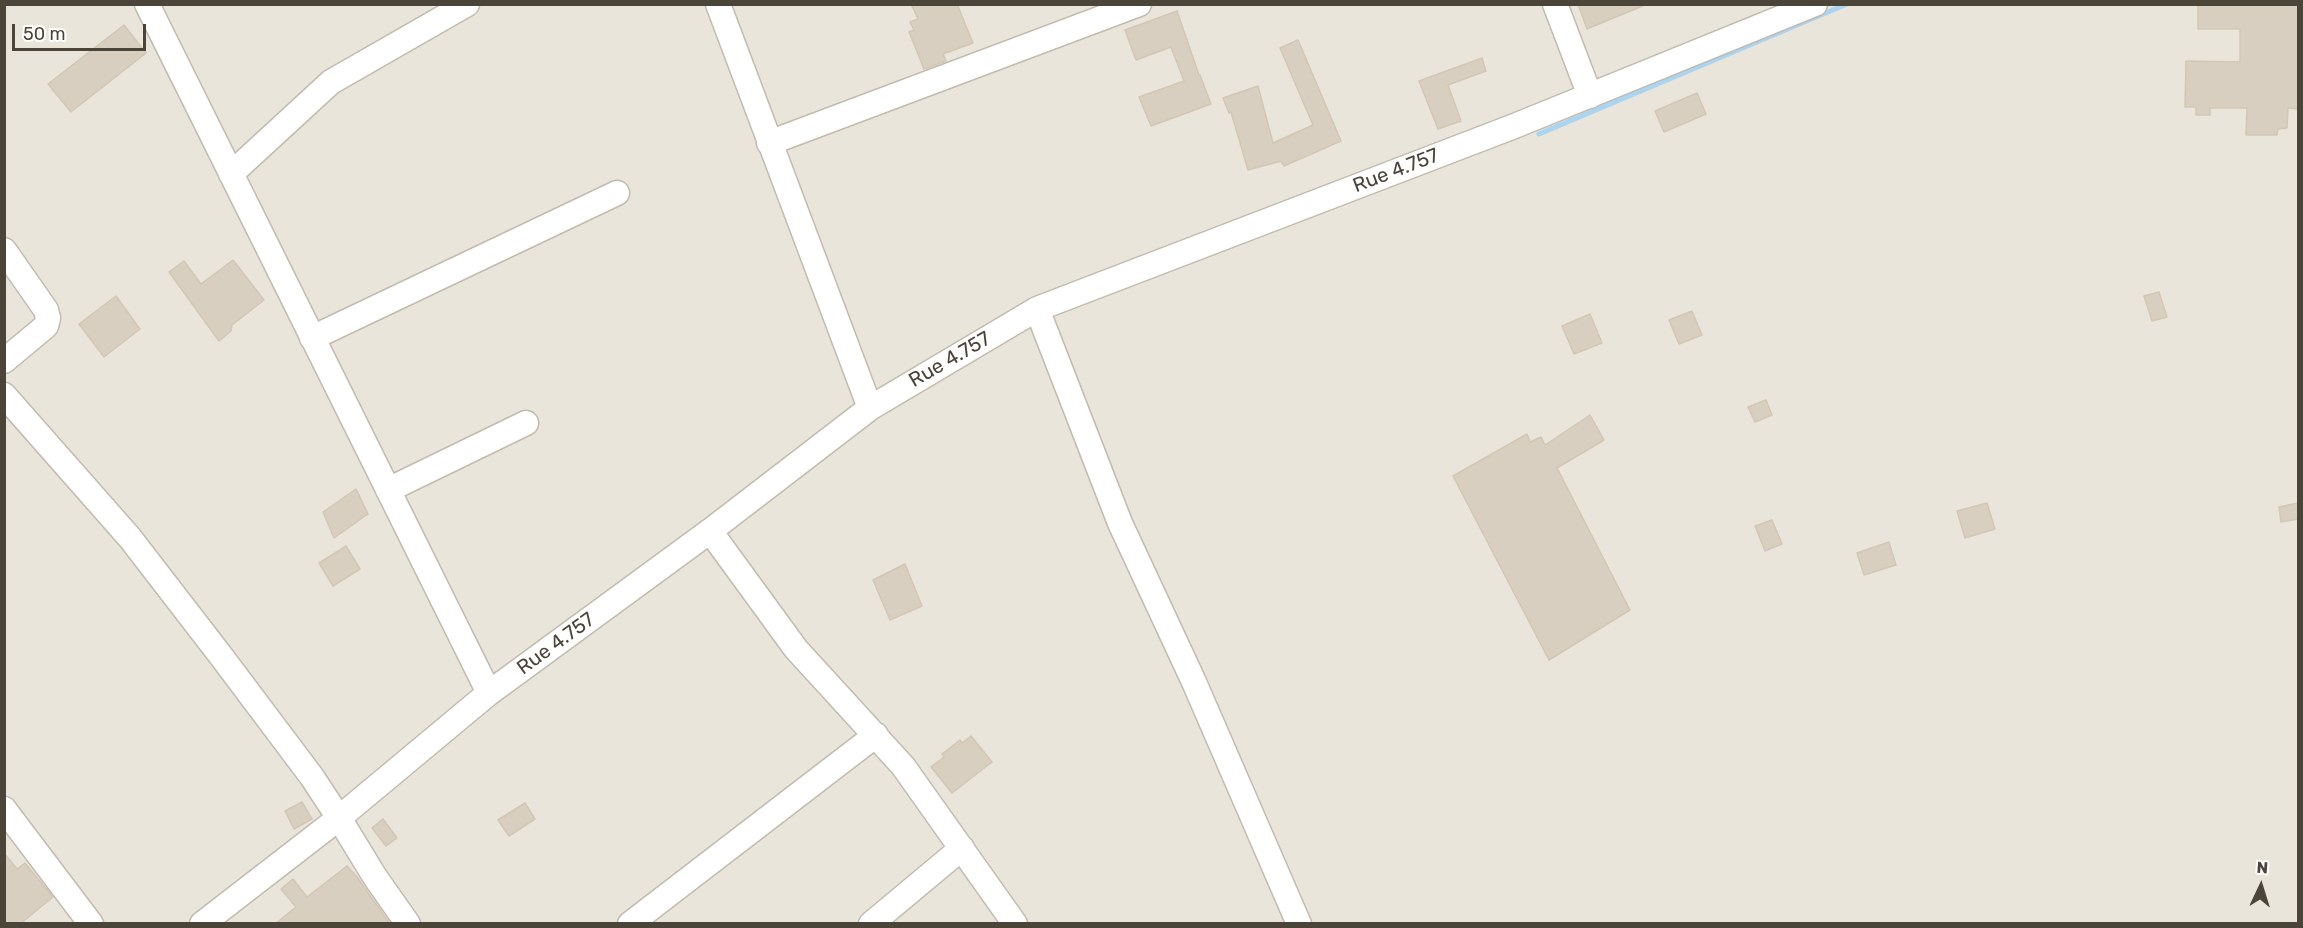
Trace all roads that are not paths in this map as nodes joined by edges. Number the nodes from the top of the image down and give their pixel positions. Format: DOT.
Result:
graph roads {
  1 [pos="147,4"];
  2 [pos="467,4"];
  3 [pos="718,4"];
  4 [pos="1139,4"];
  5 [pos="1555,4"];
  6 [pos="1815,4"];
  7 [pos="1590,96"];
  8 [pos="769,143"];
  9 [pos="231,174"];
  10 [pos="617,194"];
  11 [pos="4,250"];
  12 [pos="1037,309"];
  13 [pos="312,338"];
  14 [pos="4,361"];
  15 [pos="4,395"];
  16 [pos="870,408"];
  17 [pos="526,423"];
  18 [pos="388,490"];
  19 [pos="710,531"];
  20 [pos="489,693"];
  21 [pos="876,735"];
  22 [pos="4,809"];
  23 [pos="339,818"];
  24 [pos="962,848"];
  25 [pos="91,924"];
  26 [pos="202,924"];
  27 [pos="408,924"];
  28 [pos="630,924"];
  29 [pos="871,924"];
  30 [pos="1015,924"];
  31 [pos="1299,924"];
  1 -- 9 [label="street"];
  2 -- 9 [label="street"];
  3 -- 8 [label="street"];
  4 -- 8 [label="street"];
  5 -- 7 [label="street"];
  6 -- 7 [label="street, Rue 4.757"];
  7 -- 12 [label="street, Rue 4.757"];
  8 -- 16 [label="street"];
  9 -- 13 [label="street"];
  10 -- 13 [label="street"];
  11 -- 14 [label="street"];
  12 -- 16 [label="street, Rue 4.757"];
  12 -- 31 [label="street"];
  13 -- 18 [label="street"];
  15 -- 23 [label="street"];
  16 -- 19 [label="street, Rue 4.757"];
  17 -- 18 [label="street"];
  18 -- 20 [label="street"];
  19 -- 20 [label="street, Rue 4.757"];
  19 -- 21 [label="street"];
  20 -- 23 [label="street, Rue 4.757"];
  21 -- 24 [label="street"];
  21 -- 28 [label="street"];
  22 -- 25 [label="street"];
  23 -- 26 [label="street, Rue 4.757"];
  23 -- 27 [label="street"];
  24 -- 29 [label="street"];
  24 -- 30 [label="street"];
}
